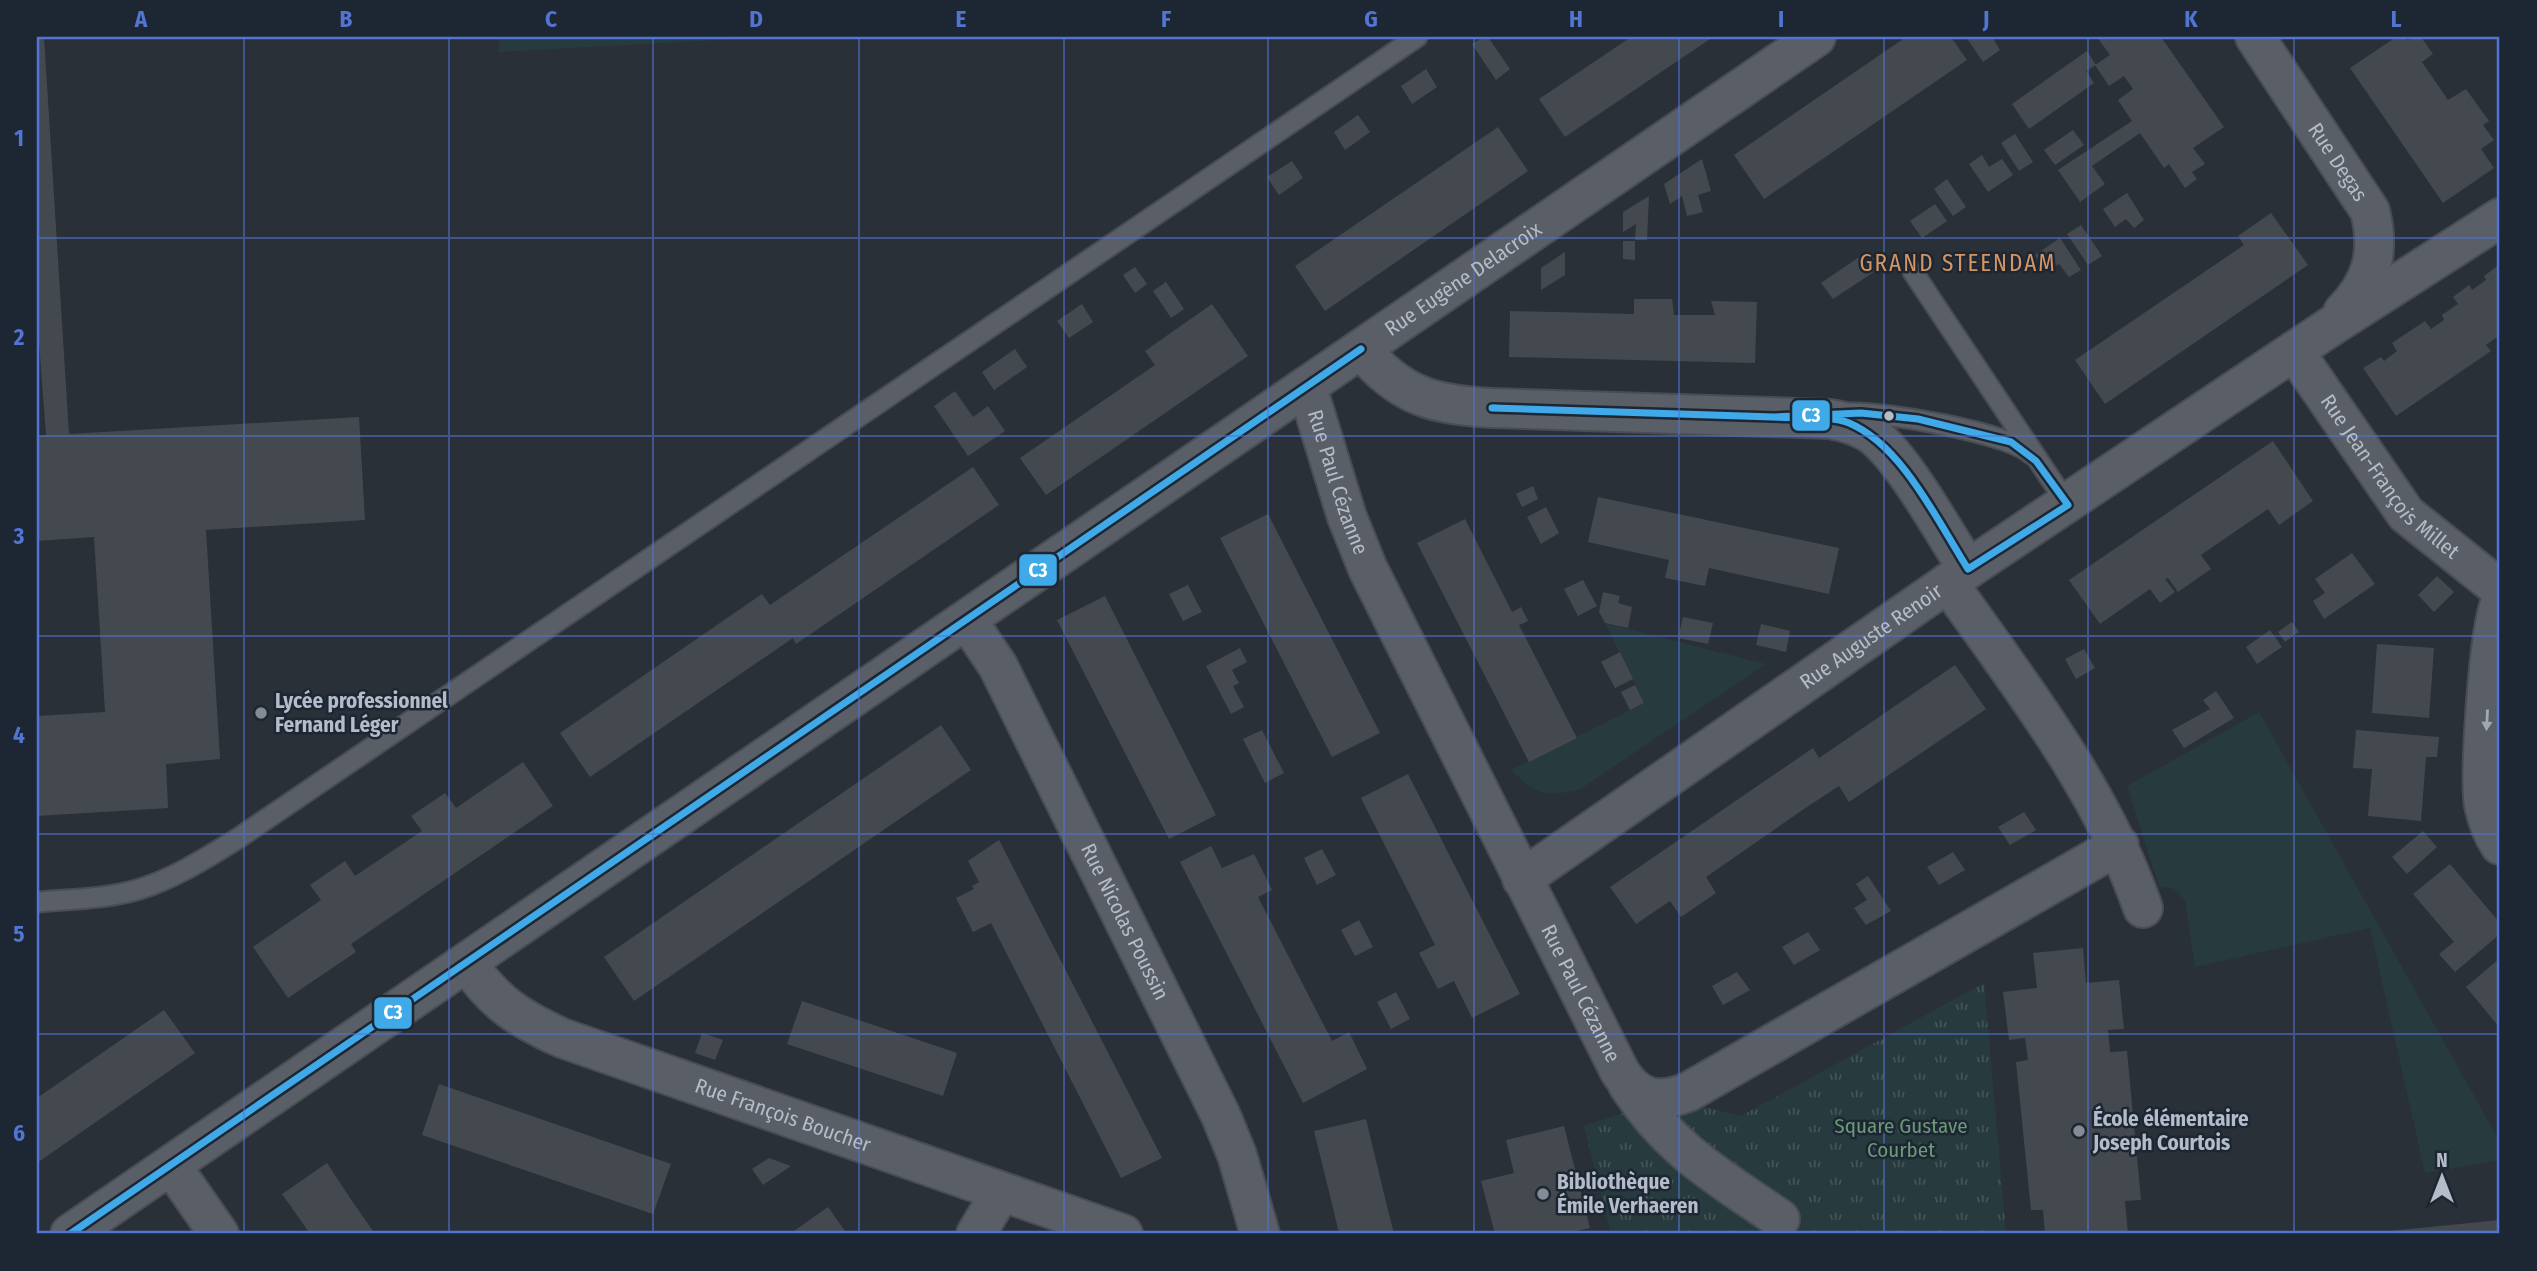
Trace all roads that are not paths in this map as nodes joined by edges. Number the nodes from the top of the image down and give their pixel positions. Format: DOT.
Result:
graph roads {
  1 [pos="1417,37"];
  2 [pos="1816,37"];
  3 [pos="2255,37"];
  4 [pos="2500,218"];
  5 [pos="1913,272"];
  6 [pos="2327,329"];
  7 [pos="1361,349"];
  8 [pos="2294,351"];
  9 [pos="1307,387"];
  10 [pos="1800,418"];
  11 [pos="2037,460"];
  12 [pos="2068,505"];
  13 [pos="1958,576"];
  14 [pos="2500,589"];
  15 [pos="2500,604"];
  16 [pos="967,620"];
  17 [pos="2119,845"];
  18 [pos="2500,845"];
  19 [pos="1522,879"];
  20 [pos="37,902"];
  21 [pos="2143,908"];
  22 [pos="467,963"];
  23 [pos="1627,1083"];
  24 [pos="171,1165"];
  25 [pos="1001,1192"];
  26 [pos="1780,1219"];
  27 [pos="1256,1233"];
  28 [pos="70,1234"];
  29 [pos="219,1234"];
  30 [pos="976,1234"];
  31 [pos="1123,1234"];
  1 -- 20 [label="lane"];
  2 -- 7 [label="street, Rue Eugène Delacroix"];
  3 -- 6 [label="street, Rue Degas"];
  4 -- 6 [label="street"];
  5 -- 11 [label="lane"];
  6 -- 8 [label="street, Rue Auguste Renoir"];
  7 -- 9 [label="street, Rue Eugène Delacroix"];
  7 -- 10 [label="street"];
  8 -- 12 [label="street, Rue Auguste Renoir"];
  8 -- 14 [label="street, Rue Jean-François Millet"];
  9 -- 16 [label="street, Rue Eugène Delacroix"];
  9 -- 19 [label="street, Rue Paul Cézanne"];
  10 -- 11 [label="lane"];
  10 -- 13 [label="street"];
  11 -- 12 [label="lane"];
  12 -- 13 [label="street, Rue Auguste Renoir"];
  13 -- 17 [label="street"];
  13 -- 19 [label="street, Rue Auguste Renoir"];
  15 -- 18 [label="street, one-way"];
  16 -- 22 [label="street, Rue Eugène Delacroix"];
  16 -- 27 [label="street, Rue Nicolas Poussin"];
  17 -- 21 [label="street"];
  17 -- 23 [label="street, Rue Paul Cézanne"];
  19 -- 23 [label="street, Rue Paul Cézanne"];
  22 -- 24 [label="street, Rue Eugène Delacroix"];
  22 -- 25 [label="street, Rue François Boucher"];
  23 -- 26 [label="street"];
  24 -- 28 [label="street, Rue Eugène Delacroix"];
  24 -- 29 [label="street"];
  25 -- 30 [label="street"];
  25 -- 31 [label="street, Rue François Boucher"];
}
